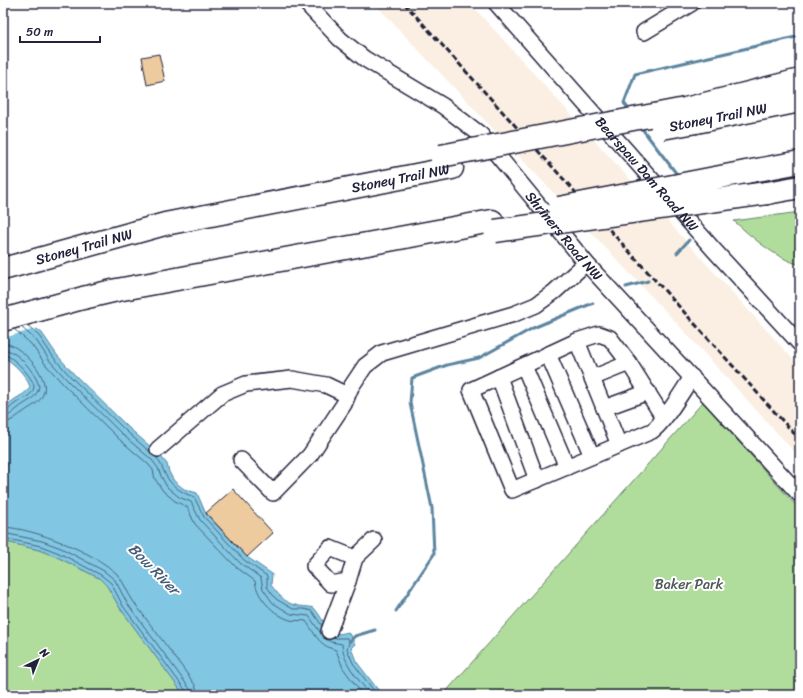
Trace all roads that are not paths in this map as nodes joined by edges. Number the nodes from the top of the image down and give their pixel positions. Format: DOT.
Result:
graph roads {
  1 [pos="306,3"];
  2 [pos="496,3"];
  3 [pos="692,3"];
  4 [pos="644,32"];
  5 [pos="800,80"];
  6 [pos="800,101"];
  7 [pos="690,115"];
  8 [pos="800,162"];
  9 [pos="800,187"];
  10 [pos="493,226"];
  11 [pos="586,263"];
  12 [pos="3,269"];
  13 [pos="3,320"];
  14 [pos="577,341"];
  15 [pos="800,344"];
  16 [pos="548,354"];
  17 [pos="629,363"];
  18 [pos="524,366"];
  19 [pos="499,376"];
  20 [pos="692,377"];
  21 [pos="592,378"];
  22 [pos="648,392"];
  23 [pos="347,395"];
  24 [pos="604,408"];
  25 [pos="662,420"];
  26 [pos="619,445"];
  27 [pos="158,449"];
  28 [pos="592,456"];
  29 [pos="241,460"];
  30 [pos="567,467"];
  31 [pos="537,480"];
  32 [pos="800,495"];
  33 [pos="374,540"];
  34 [pos="355,558"];
  35 [pos="348,581"];
  36 [pos="329,631"];
  1 -- 11 [label="street, Shriners Road NW"];
  2 -- 15 [label="street, Bearspaw Dam Road NW"];
  3 -- 4 [label="street"];
  5 -- 7 [label="highway"];
  6 -- 7 [label="highway, Stoney Trail NW"];
  7 -- 12 [label="highway, Stoney Trail NW, bridge"];
  8 -- 10 [label="highway, bridge"];
  9 -- 10 [label="highway, bridge"];
  10 -- 13 [label="highway"];
  11 -- 20 [label="street, Shriners Road NW"];
  11 -- 23 [label="street"];
  14 -- 16 [label="street"];
  14 -- 17 [label="street"];
  14 -- 21 [label="street"];
  16 -- 18 [label="street"];
  16 -- 28 [label="street"];
  17 -- 21 [label="street"];
  17 -- 22 [label="street"];
  18 -- 19 [label="street"];
  18 -- 30 [label="street"];
  19 -- 31 [label="street"];
  19 -- 31 [label="street"];
  20 -- 25 [label="street"];
  20 -- 32 [label="street, Shriners Road NW"];
  21 -- 24 [label="street"];
  22 -- 24 [label="street"];
  22 -- 25 [label="street"];
  23 -- 27 [label="street"];
  23 -- 29 [label="street"];
  24 -- 26 [label="street"];
  25 -- 26 [label="street"];
  26 -- 28 [label="street"];
  28 -- 30 [label="street"];
  30 -- 31 [label="street"];
  33 -- 34 [label="street"];
  34 -- 35 [label="street"];
  34 -- 35 [label="street"];
  35 -- 36 [label="street"];
}
